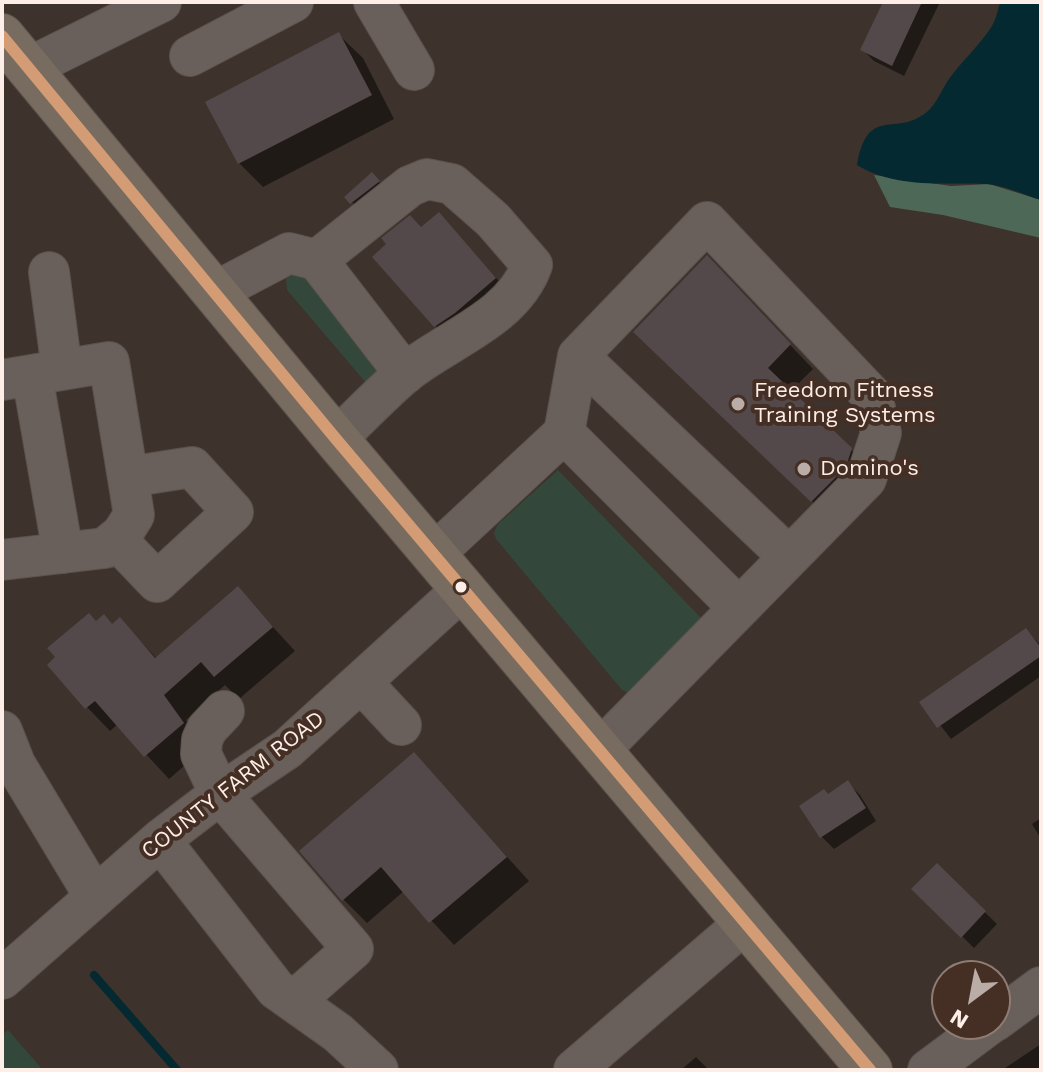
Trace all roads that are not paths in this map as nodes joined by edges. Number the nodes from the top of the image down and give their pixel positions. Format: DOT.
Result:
graph roads {
  1 [pos="161,2"];
  2 [pos="293,2"];
  3 [pos="374,2"];
  4 [pos="242,14"];
  5 [pos="15,52"];
  6 [pos="190,56"];
  7 [pos="414,70"];
  8 [pos="317,260"];
  9 [pos="49,272"];
  10 [pos="213,293"];
  11 [pos="578,356"];
  12 [pos="405,374"];
  13 [pos="32,375"];
  14 [pos="564,433"];
  15 [pos="336,439"];
  16 [pos="128,477"];
  17 [pos="116,539"];
  18 [pos="63,553"];
  19 [pos="434,554"];
  20 [pos="789,557"];
  21 [pos="2,560"];
  22 [pos="463,589"];
  23 [pos="739,608"];
  24 [pos="361,682"];
  25 [pos="224,711"];
  26 [pos="401,725"];
  27 [pos="2,731"];
  28 [pos="599,751"];
  29 [pos="220,794"];
  30 [pos="160,840"];
  31 [pos="95,897"];
  32 [pos="745,923"];
  33 [pos="2,979"];
  34 [pos="1041,987"];
  35 [pos="294,1001"];
  36 [pos="1011,1009"];
  37 [pos="969,1040"];
  38 [pos="378,1070"];
  39 [pos="574,1070"];
  40 [pos="870,1070"];
  41 [pos="928,1070"];
  1 -- 5 [label="street"];
  2 -- 4 [label="street"];
  3 -- 7 [label="street"];
  4 -- 6 [label="street"];
  5 -- 10 [label="highway"];
  8 -- 10 [label="street"];
  8 -- 12 [label="street"];
  8 -- 12 [label="street"];
  9 -- 13 [label="street"];
  10 -- 15 [label="highway"];
  11 -- 14 [label="street"];
  11 -- 20 [label="street"];
  11 -- 20 [label="street"];
  12 -- 15 [label="street"];
  13 -- 16 [label="street"];
  13 -- 18 [label="street"];
  14 -- 19 [label="street"];
  14 -- 23 [label="street"];
  15 -- 19 [label="highway"];
  16 -- 17 [label="street"];
  16 -- 17 [label="street"];
  17 -- 18 [label="street"];
  18 -- 21 [label="street"];
  19 -- 22 [label="highway"];
  20 -- 23 [label="street"];
  22 -- 24 [label="street, COUNTY FARM ROAD"];
  22 -- 28 [label="highway"];
  23 -- 28 [label="street"];
  24 -- 26 [label="street"];
  24 -- 29 [label="street, COUNTY FARM ROAD"];
  25 -- 29 [label="street"];
  27 -- 31 [label="street"];
  28 -- 32 [label="highway"];
  29 -- 30 [label="street, COUNTY FARM ROAD"];
  29 -- 35 [label="street"];
  30 -- 31 [label="street, COUNTY FARM ROAD"];
  30 -- 35 [label="street"];
  31 -- 33 [label="street, COUNTY FARM ROAD"];
  32 -- 39 [label="street"];
  32 -- 40 [label="highway"];
  34 -- 36 [label="street"];
  35 -- 38 [label="street"];
  37 -- 41 [label="street"];
}
